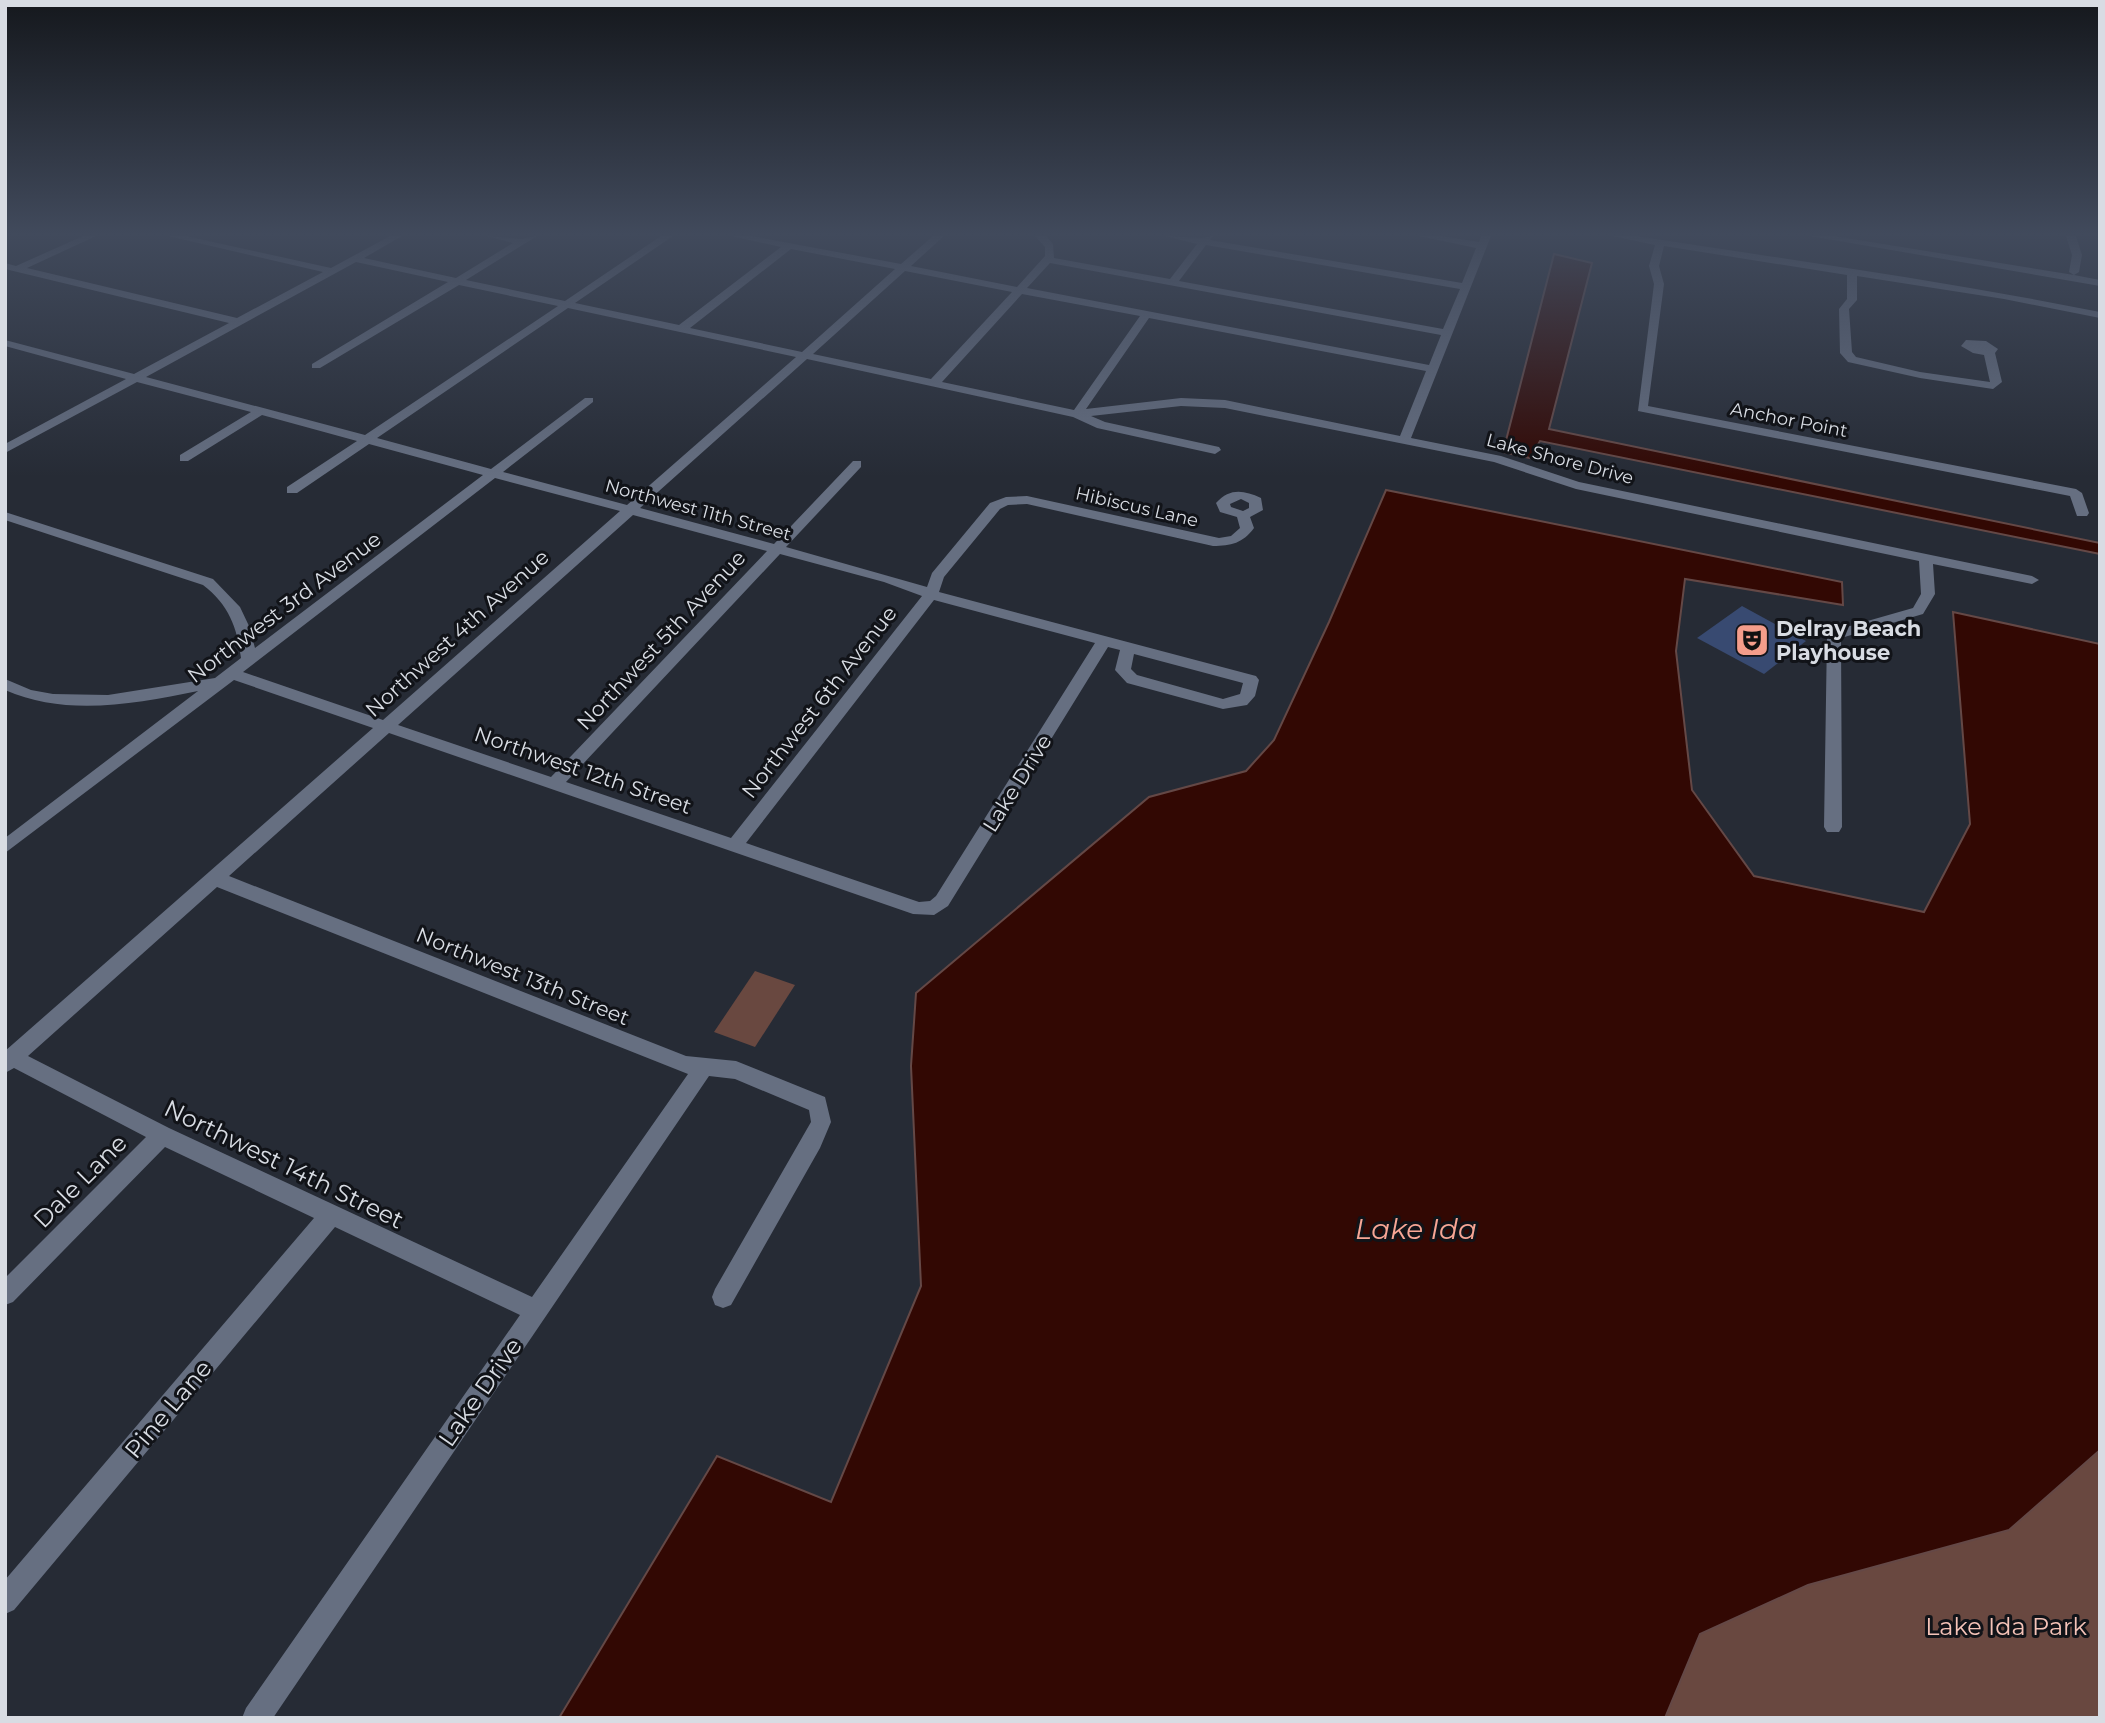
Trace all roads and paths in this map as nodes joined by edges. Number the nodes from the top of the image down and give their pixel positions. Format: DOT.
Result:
graph roads {
  1 [pos="216,316"];
  2 [pos="249,316"];
  3 [pos="398,316"];
  4 [pos="548,316"];
  5 [pos="617,316"];
  6 [pos="698,316"];
  7 [pos="847,316"];
  8 [pos="996,316"];
  9 [pos="1145,316"];
  10 [pos="1160,316"];
  11 [pos="1356,316"];
  12 [pos="1454,316"];
  13 [pos="1655,316"];
  14 [pos="1844,316"];
  15 [pos="239,322"];
  16 [pos="680,330"];
  17 [pos="1447,333"];
  18 [pos="5,343"];
  19 [pos="1989,352"];
  20 [pos="802,356"];
  21 [pos="316,366"];
  22 [pos="1433,369"];
  23 [pos="135,378"];
  24 [pos="934,383"];
  25 [pos="589,400"];
  26 [pos="261,411"];
  27 [pos="1077,414"];
  28 [pos="366,439"];
  29 [pos="1405,440"];
  30 [pos="6,448"];
  31 [pos="1215,450"];
  32 [pos="184,458"];
  33 [pos="857,464"];
  34 [pos="493,473"];
  35 [pos="292,489"];
  36 [pos="1002,504"];
  37 [pos="628,509"];
  38 [pos="2082,513"];
  39 [pos="1243,515"];
  40 [pos="5,516"];
  41 [pos="776,549"];
  42 [pos="1926,558"];
  43 [pos="2032,580"];
  44 [pos="934,588"];
  45 [pos="1104,641"];
  46 [pos="1128,648"];
  47 [pos="248,661"];
  48 [pos="226,678"];
  49 [pos="5,684"];
  50 [pos="385,726"];
  51 [pos="554,784"];
  52 [pos="1833,827"];
  53 [pos="734,846"];
  54 [pos="5,847"];
  55 [pos="214,878"];
  56 [pos="919,909"];
  57 [pos="9,1060"];
  58 [pos="704,1067"];
  59 [pos="162,1135"];
  60 [pos="330,1216"];
  61 [pos="5,1294"];
  62 [pos="723,1297"];
  63 [pos="536,1311"];
  64 [pos="5,1601"];
  65 [pos="256,1718"];
  1 -- 15 [label="street"];
  2 -- 15 [label="street"];
  3 -- 21 [label="street"];
  4 -- 28 [label="street"];
  5 -- 16 [label="street"];
  6 -- 16 [label="street"];
  7 -- 20 [label="street, Northwest 4th Avenue"];
  8 -- 24 [label="street"];
  9 -- 27 [label="street"];
  10 -- 22 [label="street"];
  11 -- 17 [label="street"];
  12 -- 17 [label="street"];
  13 -- 38 [label="street, Anchor Point"];
  14 -- 19 [label="street"];
  15 -- 23 [label="street"];
  16 -- 20 [label="street"];
  17 -- 22 [label="street"];
  18 -- 23 [label="street, Northwest 11th Street"];
  20 -- 24 [label="street"];
  20 -- 37 [label="street, Northwest 4th Avenue"];
  22 -- 29 [label="street"];
  23 -- 26 [label="street, Northwest 11th Street"];
  23 -- 30 [label="street"];
  24 -- 27 [label="street"];
  25 -- 34 [label="street, Northwest 3rd Avenue"];
  26 -- 28 [label="street, Northwest 11th Street"];
  26 -- 32 [label="street"];
  27 -- 29 [label="street, Lake Shore Drive"];
  27 -- 31 [label="street"];
  28 -- 34 [label="street, Northwest 11th Street"];
  28 -- 35 [label="street"];
  29 -- 42 [label="street, Lake Shore Drive"];
  33 -- 41 [label="street, Northwest 5th Avenue"];
  34 -- 37 [label="street, Northwest 11th Street"];
  34 -- 47 [label="street, Northwest 3rd Avenue"];
  36 -- 39 [label="street, Hibiscus Lane"];
  36 -- 44 [label="street, Northwest 6th Avenue"];
  37 -- 41 [label="street, Northwest 11th Street"];
  37 -- 50 [label="street, Northwest 4th Avenue"];
  40 -- 47 [label="street"];
  41 -- 44 [label="street, Northwest 11th Street"];
  41 -- 51 [label="street, Northwest 5th Avenue"];
  42 -- 43 [label="street, Lake Shore Drive"];
  42 -- 52 [label="street"];
  44 -- 45 [label="street, Northwest 11th Street"];
  44 -- 53 [label="street, Northwest 6th Avenue"];
  45 -- 46 [label="street, Northwest 11th Street"];
  45 -- 56 [label="street, Lake Drive"];
  46 -- 46 [label="street, Northwest 11th Street"];
  47 -- 48 [label="street, Northwest 3rd Avenue"];
  48 -- 49 [label="street"];
  48 -- 50 [label="street, Northwest 12th Street"];
  48 -- 54 [label="street, Northwest 3rd Avenue"];
  50 -- 51 [label="street, Northwest 12th Street"];
  50 -- 55 [label="street, Northwest 4th Avenue"];
  51 -- 53 [label="street, Northwest 12th Street"];
  53 -- 56 [label="street, Northwest 12th Street"];
  55 -- 57 [label="street, Northwest 4th Avenue"];
  55 -- 58 [label="street, Northwest 13th Street"];
  57 -- 59 [label="street, Northwest 14th Street"];
  58 -- 62 [label="street, Northwest 13th Street"];
  58 -- 63 [label="street, Lake Drive"];
  59 -- 60 [label="street, Northwest 14th Street"];
  59 -- 61 [label="street, Dale Lane"];
  60 -- 63 [label="street, Northwest 14th Street"];
  60 -- 64 [label="street, Pine Lane"];
  63 -- 65 [label="street, Lake Drive"];
}
